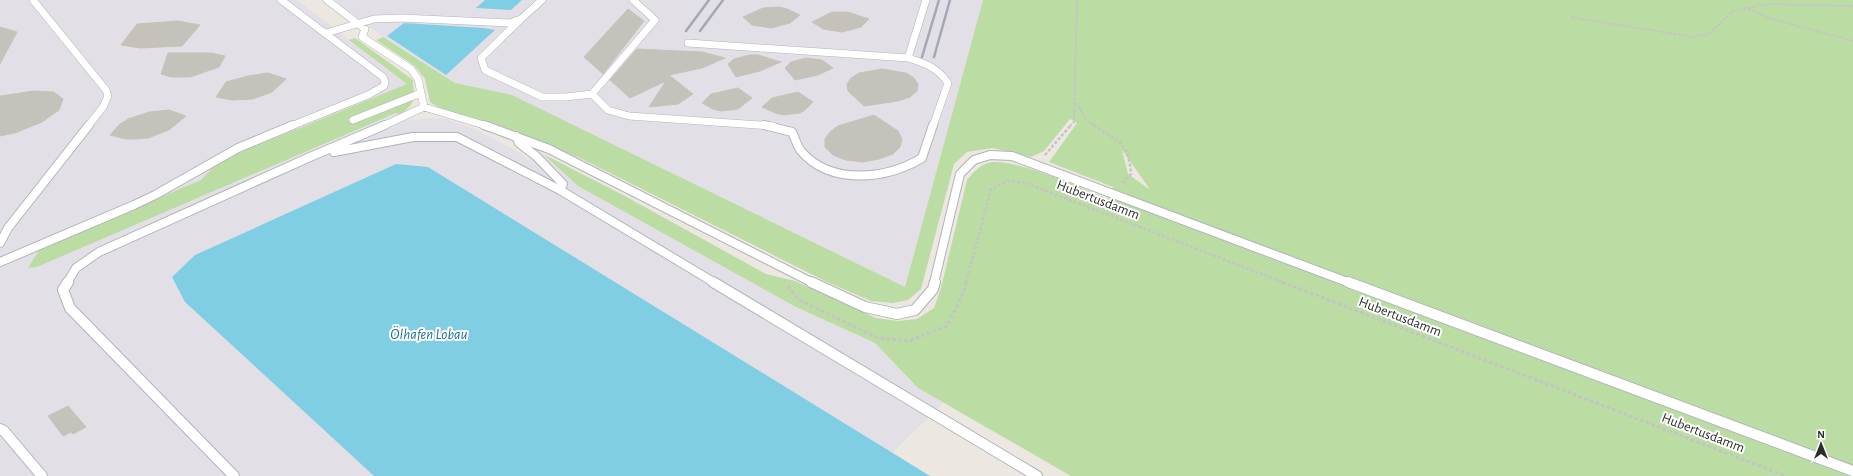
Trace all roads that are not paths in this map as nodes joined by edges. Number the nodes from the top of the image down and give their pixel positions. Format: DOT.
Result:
graph roads {
  1 [pos="33,0"];
  2 [pos="281,0"];
  3 [pos="327,0"];
  4 [pos="542,0"];
  5 [pos="633,0"];
  6 [pos="926,0"];
  7 [pos="521,19"];
  8 [pos="359,24"];
  9 [pos="326,33"];
  10 [pos="688,43"];
  11 [pos="908,58"];
  12 [pos="421,93"];
  13 [pos="592,94"];
  14 [pos="424,107"];
  15 [pos="353,120"];
  16 [pos="516,136"];
  17 [pos="310,157"];
  18 [pos="560,190"];
  19 [pos="0,243"];
  20 [pos="2,258"];
  21 [pos="0,429"];
  22 [pos="1853,471"];
  23 [pos="42,476"];
  24 [pos="234,476"];
  25 [pos="1037,476"];
  1 -- 19 [label="lane"];
  2 -- 9 [label="lane"];
  3 -- 8 [label="lane"];
  4 -- 7 [label="lane"];
  5 -- 13 [label="lane"];
  6 -- 11 [label="lane"];
  7 -- 8 [label="lane"];
  7 -- 13 [label="lane"];
  8 -- 9 [label="lane"];
  8 -- 12 [label="lane"];
  9 -- 20 [label="lane"];
  10 -- 11 [label="lane"];
  11 -- 13 [label="lane"];
  12 -- 14 [label="lane"];
  12 -- 15 [label="lane"];
  14 -- 16 [label="lane"];
  14 -- 17 [label="lane"];
  16 -- 18 [label="lane"];
  16 -- 22 [label="lane"];
  17 -- 18 [label="lane"];
  17 -- 24 [label="lane"];
  18 -- 25 [label="lane"];
  21 -- 23 [label="lane"];
}
